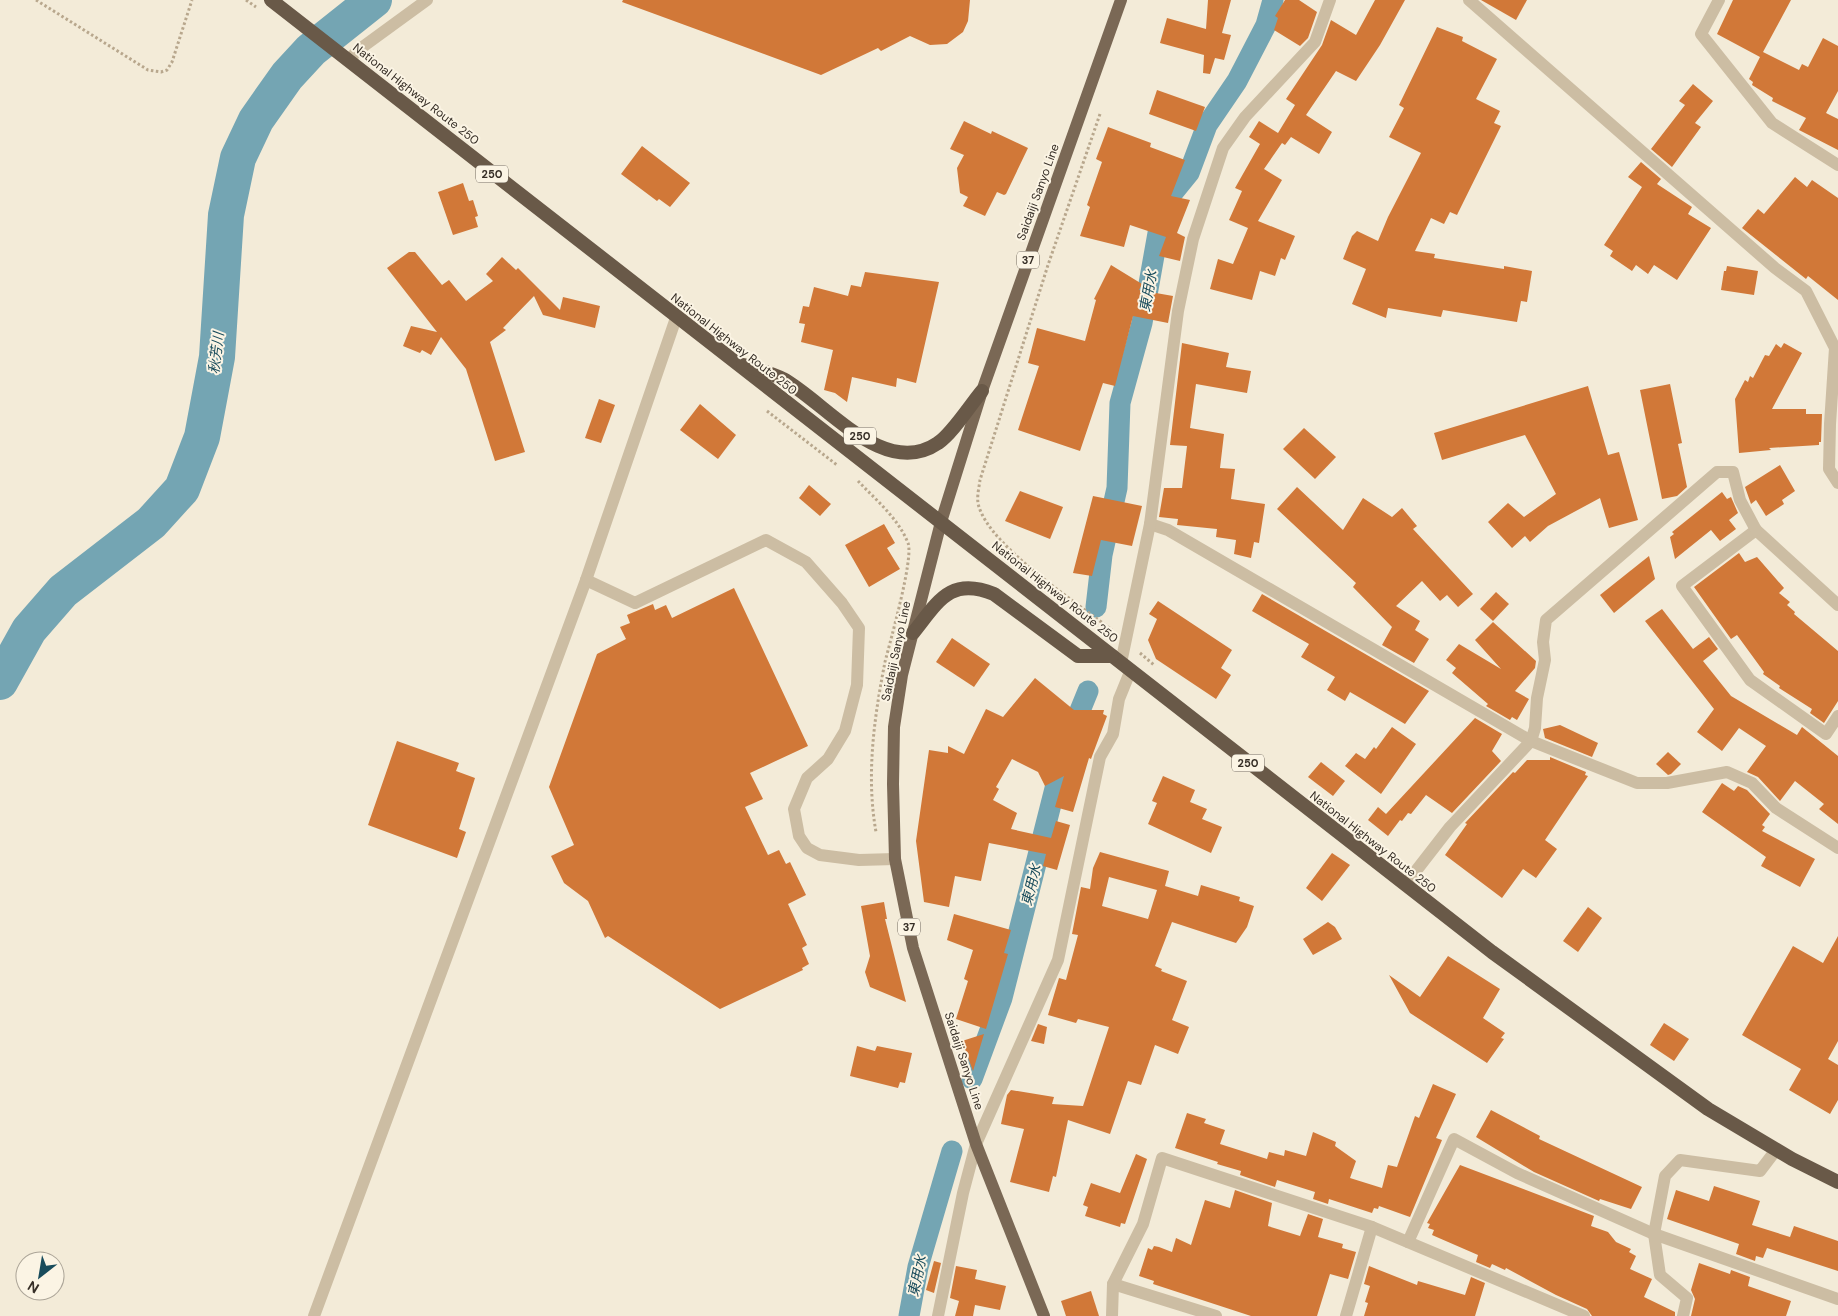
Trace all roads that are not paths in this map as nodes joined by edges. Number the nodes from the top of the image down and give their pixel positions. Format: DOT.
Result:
graph roads {
  1 [pos="271,0"];
  2 [pos="427,0"];
  3 [pos="1121,0"];
  4 [pos="1330,0"];
  5 [pos="1469,0"];
  6 [pos="1719,0"];
  7 [pos="345,57"];
  8 [pos="1838,165"];
  9 [pos="676,318"];
  10 [pos="1837,348"];
  11 [pos="729,359"];
  12 [pos="982,390"];
  13 [pos="1834,425"];
  14 [pos="1838,483"];
  15 [pos="941,522"];
  16 [pos="1150,524"];
  17 [pos="1756,530"];
  18 [pos="586,580"];
  19 [pos="1838,585"];
  20 [pos="1826,593"];
  21 [pos="1838,605"];
  22 [pos="913,633"];
  23 [pos="1121,664"];
  24 [pos="1838,716"];
  25 [pos="1531,741"];
  26 [pos="1838,848"];
  27 [pos="895,859"];
  28 [pos="1404,885"];
  29 [pos="976,1144"];
  30 [pos="1776,1150"];
  31 [pos="1838,1182"];
  32 [pos="1372,1227"];
  33 [pos="1654,1234"];
  34 [pos="1408,1242"];
  35 [pos="1113,1284"];
  36 [pos="1838,1299"];
  37 [pos="314,1316"];
  38 [pos="938,1316"];
  39 [pos="1044,1316"];
  40 [pos="1112,1316"];
  41 [pos="1216,1316"];
  42 [pos="1346,1316"];
  43 [pos="1584,1316"];
  44 [pos="1683,1316"];
  1 -- 7 [label="highway, National Highway Route 250 / 250"];
  2 -- 7 [label="street"];
  3 -- 12 [label="main road, Saidaiji Sanyo Line / 37"];
  4 -- 16 [label="street"];
  5 -- 10 [label="street"];
  6 -- 8 [label="street"];
  7 -- 9 [label="highway, National Highway Route 250 / 250"];
  9 -- 11 [label="highway, National Highway Route 250 / 250"];
  9 -- 18 [label="street"];
  10 -- 13 [label="street"];
  11 -- 12 [label="highway, 250"];
  11 -- 15 [label="highway, National Highway Route 250 / 250"];
  12 -- 15 [label="main road, Saidaiji Sanyo Line / 37"];
  13 -- 14 [label="street"];
  15 -- 22 [label="main road, Saidaiji Sanyo Line / 37"];
  15 -- 23 [label="highway, National Highway Route 250 / 250"];
  16 -- 23 [label="street"];
  16 -- 25 [label="street"];
  17 -- 20 [label="street"];
  17 -- 24 [label="street"];
  17 -- 25 [label="street"];
  18 -- 27 [label="street"];
  18 -- 37 [label="street"];
  19 -- 20 [label="street"];
  20 -- 21 [label="street"];
  22 -- 23 [label="highway"];
  22 -- 27 [label="main road, Saidaiji Sanyo Line / 37"];
  23 -- 28 [label="highway, National Highway Route 250 / 250"];
  23 -- 29 [label="street"];
  25 -- 26 [label="street"];
  25 -- 28 [label="street"];
  27 -- 29 [label="main road, Saidaiji Sanyo Line / 37"];
  28 -- 30 [label="highway, National Highway Route 250 / 250"];
  29 -- 38 [label="street"];
  29 -- 39 [label="main road, Saidaiji Sanyo Line / 37"];
  30 -- 31 [label="highway, National Highway Route 250 / 250"];
  30 -- 33 [label="street"];
  32 -- 34 [label="street"];
  32 -- 35 [label="street"];
  32 -- 42 [label="street"];
  33 -- 34 [label="street"];
  33 -- 36 [label="street"];
  33 -- 44 [label="street"];
  34 -- 43 [label="street"];
  35 -- 40 [label="street"];
  35 -- 41 [label="street"];
}
